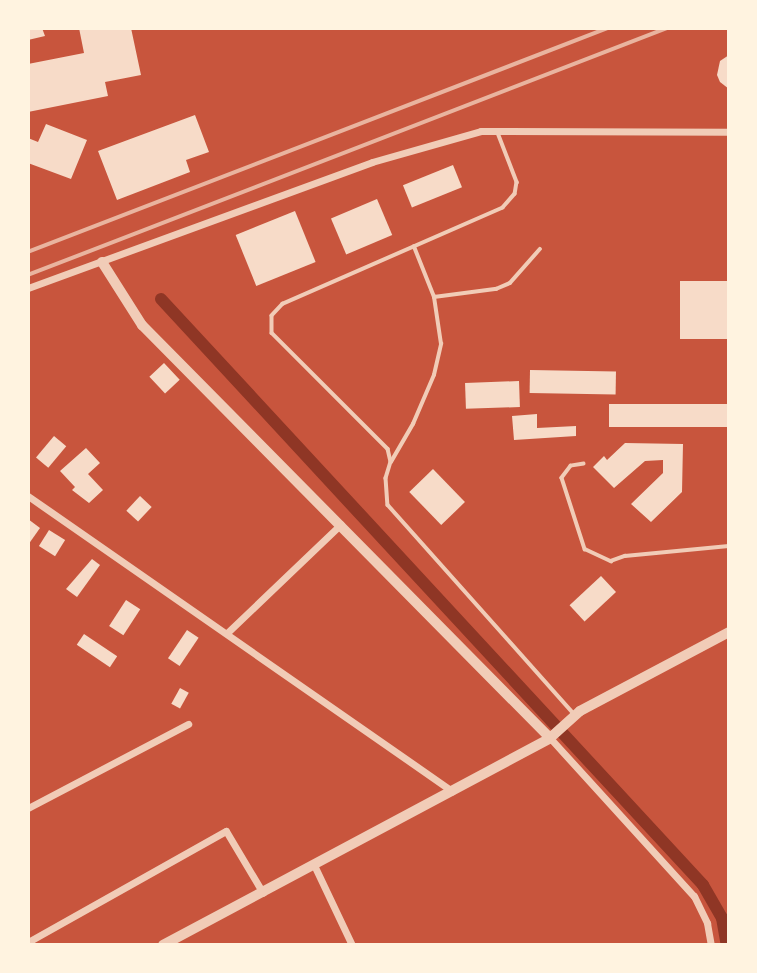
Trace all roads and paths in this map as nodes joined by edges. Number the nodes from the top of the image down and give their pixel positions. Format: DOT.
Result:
graph roads {
  1 [pos="497,131"];
  2 [pos="729,132"];
  3 [pos="414,247"];
  4 [pos="540,249"];
  5 [pos="102,262"];
  6 [pos="28,288"];
  7 [pos="433,297"];
  8 [pos="391,462"];
  9 [pos="584,464"];
  10 [pos="28,496"];
  11 [pos="341,524"];
  12 [pos="729,545"];
  13 [pos="228,632"];
  14 [pos="729,632"];
  15 [pos="575,716"];
  16 [pos="188,724"];
  17 [pos="550,738"];
  18 [pos="452,791"];
  19 [pos="28,807"];
  20 [pos="314,865"];
  21 [pos="263,893"];
  22 [pos="28,942"];
  23 [pos="163,945"];
  24 [pos="352,945"];
  25 [pos="711,945"];
  1 -- 2 [label="street"];
  1 -- 3 [label="lane"];
  1 -- 5 [label="street"];
  3 -- 7 [label="lane"];
  3 -- 8 [label="lane"];
  4 -- 7 [label="lane"];
  5 -- 6 [label="street"];
  5 -- 11 [label="street"];
  7 -- 8 [label="lane"];
  8 -- 15 [label="lane"];
  9 -- 12 [label="lane"];
  10 -- 13 [label="street"];
  11 -- 13 [label="street"];
  11 -- 17 [label="street"];
  13 -- 18 [label="street"];
  14 -- 15 [label="street"];
  15 -- 17 [label="street"];
  16 -- 19 [label="street"];
  17 -- 18 [label="street"];
  17 -- 25 [label="street"];
  18 -- 20 [label="street"];
  20 -- 21 [label="street"];
  20 -- 24 [label="street"];
  21 -- 22 [label="street"];
  21 -- 23 [label="street"];
}
